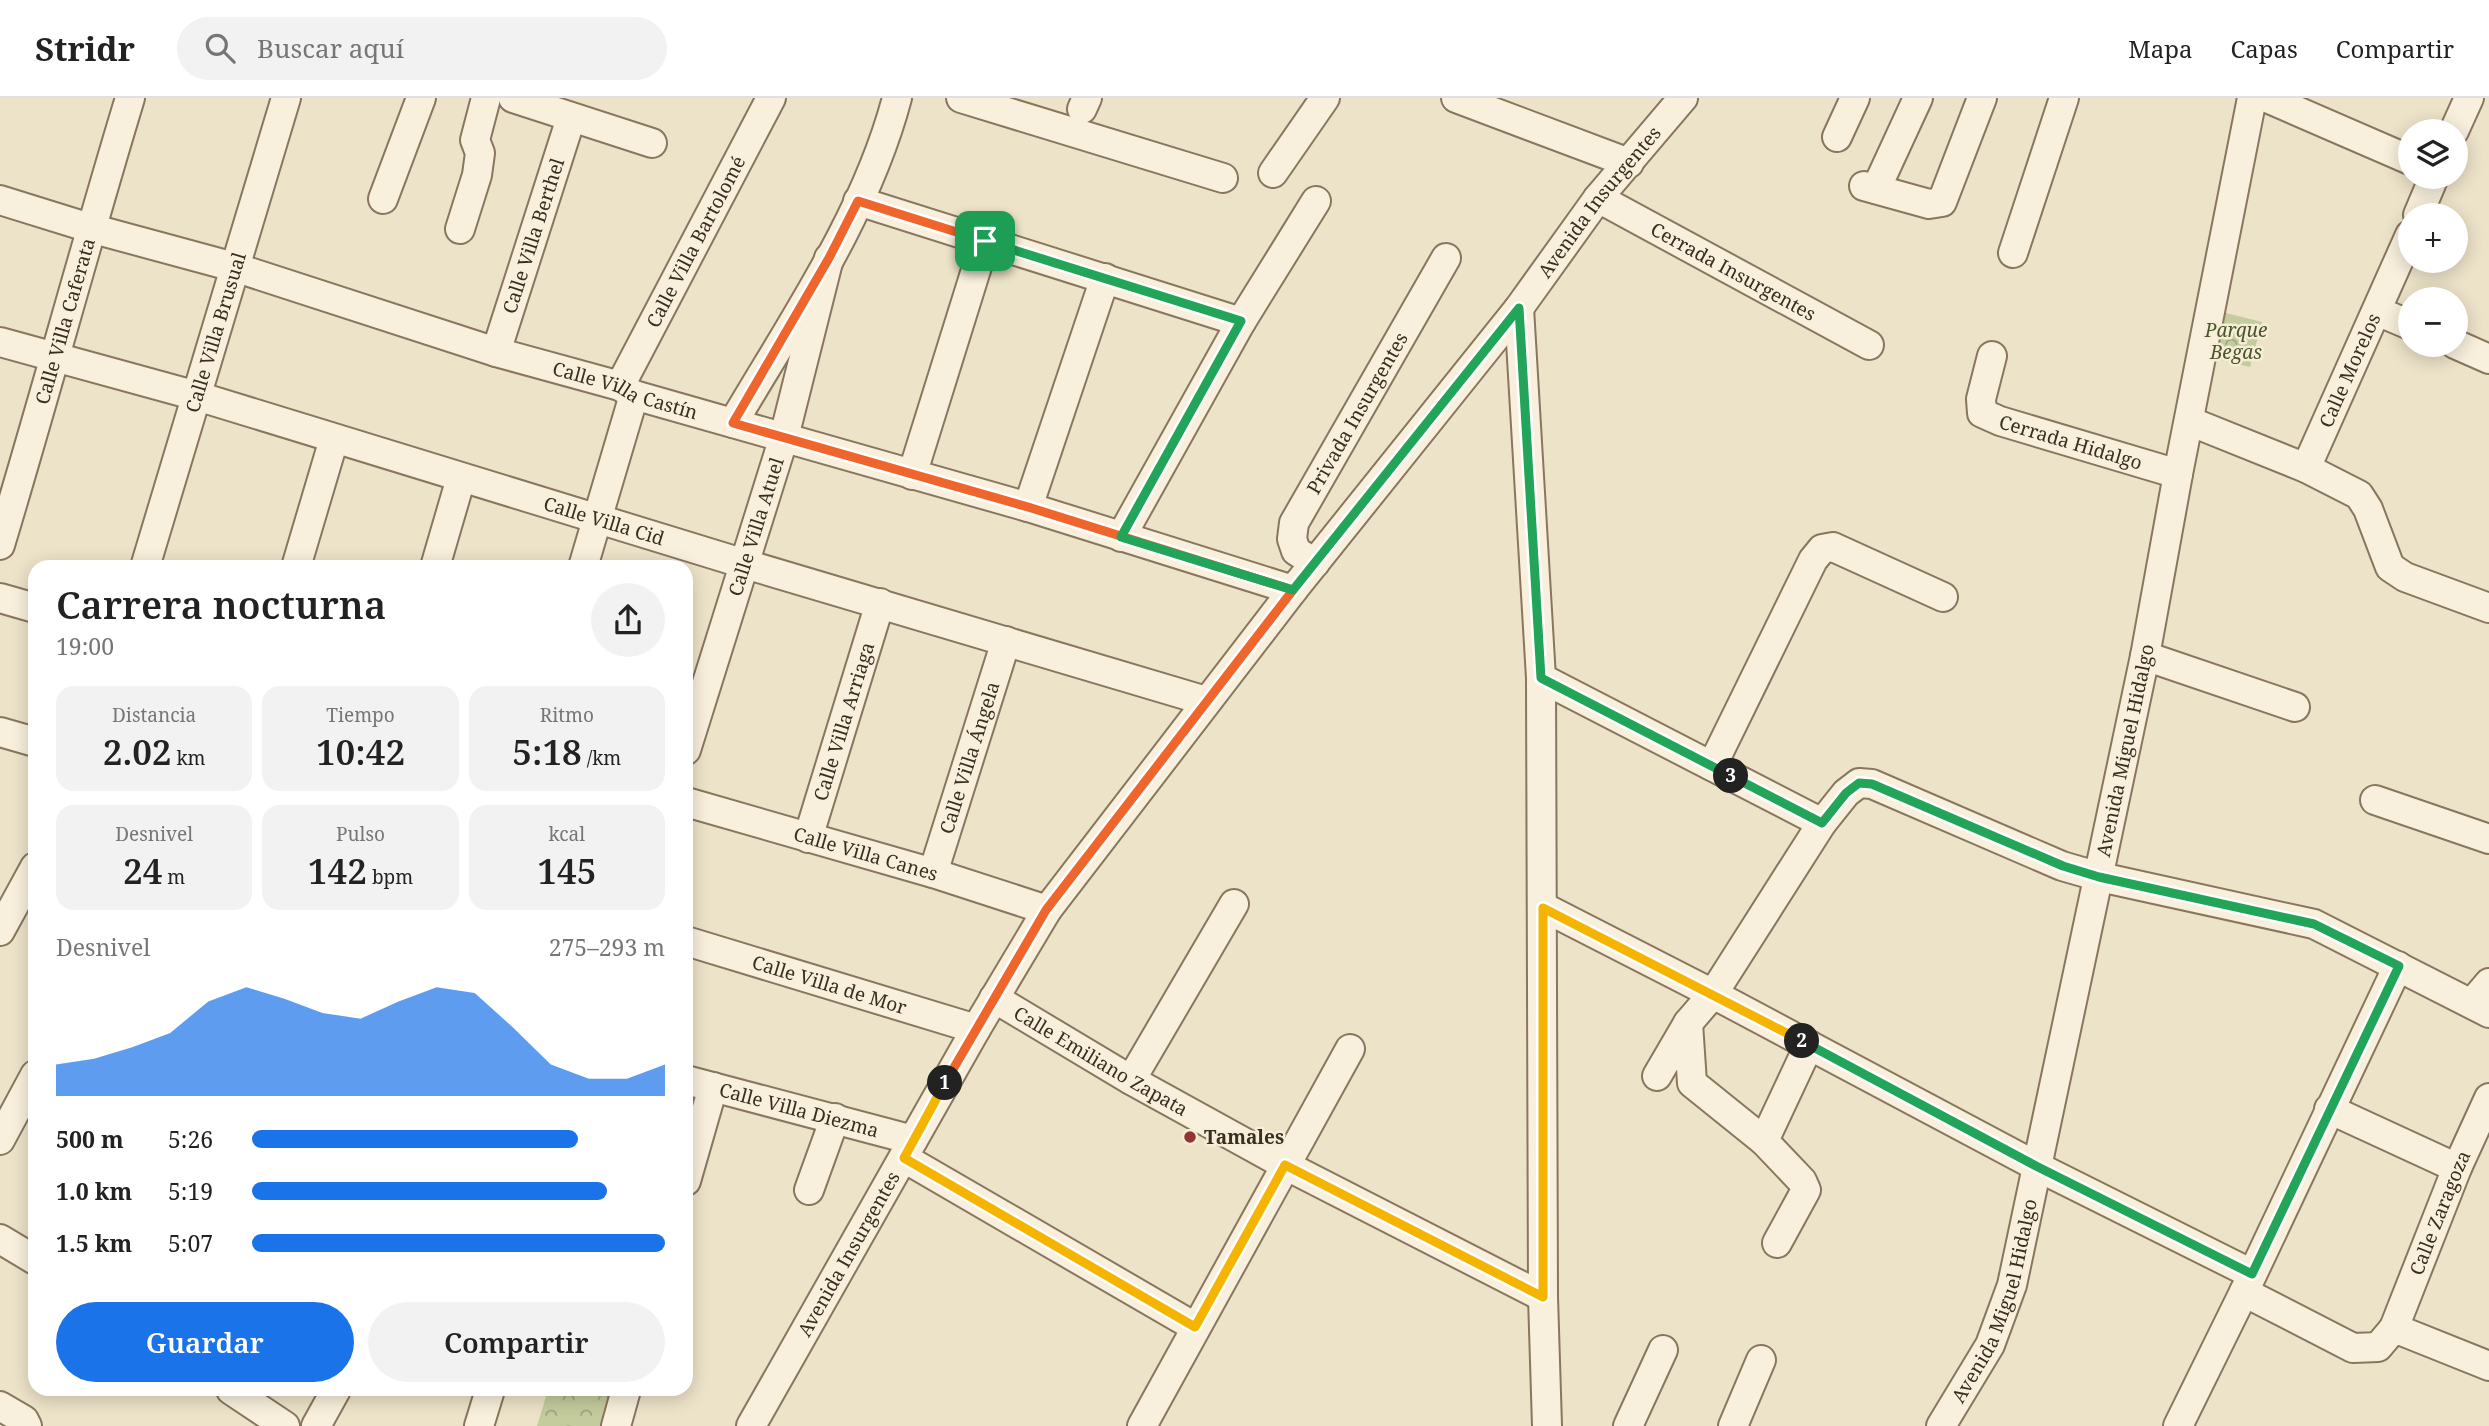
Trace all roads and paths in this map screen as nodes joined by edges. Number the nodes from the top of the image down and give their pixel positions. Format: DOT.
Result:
graph roads {
  1 [pos="130,98"];
  2 [pos="286,98"];
  3 [pos="421,98"];
  4 [pos="486,98"];
  5 [pos="513,98"];
  6 [pos="771,98"];
  7 [pos="897,98"];
  8 [pos="961,98"];
  9 [pos="1325,98"];
  10 [pos="1456,98"];
  11 [pos="1683,98"];
  12 [pos="1854,98"];
  13 [pos="1918,98"];
  14 [pos="1982,98"];
  15 [pos="2064,98"];
  16 [pos="2252,98"];
  17 [pos="2267,98"];
  18 [pos="2469,98"];
  19 [pos="542,102"];
  20 [pos="571,118"];
  21 [pos="2459,119"];
  22 [pos="1837,137"];
  23 [pos="652,143"];
  24 [pos="2398,155"];
  25 [pos="1629,163"];
  26 [pos="1273,173"];
  27 [pos="1223,178"];
  28 [pos="1598,198"];
  29 [pos="383,199"];
  30 [pos="0,200"];
  31 [pos="858,201"];
  32 [pos="1316,201"];
  33 [pos="90,228"];
  34 [pos="460,229"];
  35 [pos="985,241"];
  36 [pos="2014,253"];
  37 [pos="829,258"];
  38 [pos="1446,258"];
  39 [pos="2398,262"];
  40 [pos="234,267"];
  41 [pos="1105,278"];
  42 [pos="1519,308"];
  43 [pos="2377,311"];
  44 [pos="2398,320"];
  45 [pos="1241,321"];
  46 [pos="0,342"];
  47 [pos="1869,345"];
  48 [pos="2468,350"];
  49 [pos="496,352"];
  50 [pos="1992,356"];
  51 [pos="56,357"];
  52 [pos="2489,359"];
  53 [pos="627,390"];
  54 [pos="197,396"];
  55 [pos="2189,421"];
  56 [pos="733,423"];
  57 [pos="784,437"];
  58 [pos="334,439"];
  59 [pos="2306,468"];
  60 [pos="2178,474"];
  61 [pos="912,475"];
  62 [pos="461,478"];
  63 [pos="1028,507"];
  64 [pos="598,519"];
  65 [pos="1121,537"];
  66 [pos="0,545"];
  67 [pos="147,560"];
  68 [pos="298,560"];
  69 [pos="437,560"];
  70 [pos="585,560"];
  71 [pos="1315,563"];
  72 [pos="745,564"];
  73 [pos="1293,590"];
  74 [pos="1943,597"];
  75 [pos="0,598"];
  76 [pos="880,603"];
  77 [pos="28,606"];
  78 [pos="2489,608"];
  79 [pos="1006,641"];
  80 [pos="2146,656"];
  81 [pos="1541,678"];
  82 [pos="1206,701"];
  83 [pos="2294,707"];
  84 [pos="693,728"];
  85 [pos="0,732"];
  86 [pos="28,740"];
  87 [pos="1712,766"];
  88 [pos="2375,800"];
  89 [pos="693,804"];
  90 [pos="1822,823"];
  91 [pos="808,838"];
  92 [pos="2489,839"];
  93 [pos="933,873"];
  94 [pos="2099,877"];
  95 [pos="28,880"];
  96 [pos="1234,904"];
  97 [pos="1543,908"];
  98 [pos="1046,910"];
  99 [pos="0,931"];
  100 [pos="693,943"];
  101 [pos="2399,966"];
  102 [pos="1713,994"];
  103 [pos="994,998"];
  104 [pos="2483,1000"];
  105 [pos="1688,1023"];
  106 [pos="976,1029"];
  107 [pos="1810,1045"];
  108 [pos="1350,1049"];
  109 [pos="1657,1076"];
  110 [pos="1131,1080"];
  111 [pos="693,1082"];
  112 [pos="713,1087"];
  113 [pos="28,1088"];
  114 [pos="2489,1097"];
  115 [pos="2329,1109"];
  116 [pos="835,1118"];
  117 [pos="0,1140"];
  118 [pos="1764,1141"];
  119 [pos="909,1149"];
  120 [pos="693,1157"];
  121 [pos="1285,1165"];
  122 [pos="2036,1166"];
  123 [pos="2458,1168"];
  124 [pos="809,1190"];
  125 [pos="1777,1242"];
  126 [pos="3,1247"];
  127 [pos="28,1257"];
  128 [pos="2248,1283"];
  129 [pos="1543,1297"];
  130 [pos="1195,1327"];
  131 [pos="2394,1328"];
  132 [pos="1663,1350"];
  133 [pos="1761,1360"];
  134 [pos="2489,1366"];
  135 [pos="240,1396"];
  136 [pos="333,1396"];
  137 [pos="488,1396"];
  138 [pos="624,1396"];
  139 [pos="0,1406"];
  140 [pos="27,1426"];
  141 [pos="285,1426"];
  142 [pos="316,1426"];
  143 [pos="479,1426"];
  144 [pos="616,1426"];
  145 [pos="751,1426"];
  146 [pos="1142,1426"];
  147 [pos="1547,1426"];
  148 [pos="1628,1426"];
  149 [pos="1733,1426"];
  150 [pos="1941,1426"];
  151 [pos="2178,1426"];
  1 -- 33 [label="street, Calle Villa Caferata"];
  2 -- 40 [label="street, Calle Villa Brusual"];
  3 -- 29 [label="street"];
  4 -- 34 [label="street"];
  5 -- 19 [label="street"];
  6 -- 53 [label="street, Calle Villa Bartolomé"];
  7 -- 31 [label="street"];
  8 -- 27 [label="street"];
  9 -- 26 [label="street"];
  10 -- 25 [label="street"];
  11 -- 25 [label="street, Avenida Insurgentes"];
  12 -- 22 [label="street"];
  13 -- 14 [label="street"];
  15 -- 36 [label="street"];
  16 -- 55 [label="street, Avenida Miguel Hidalgo"];
  17 -- 24 [label="street"];
  18 -- 21 [label="street"];
  19 -- 20 [label="street"];
  20 -- 23 [label="street"];
  20 -- 49 [label="street, Calle Villa Berthel"];
  25 -- 28 [label="street, Avenida Insurgentes"];
  28 -- 42 [label="street, Avenida Insurgentes"];
  28 -- 47 [label="street, Cerrada Insurgentes"];
  30 -- 33 [label="street, Calle Villa Castín"];
  31 -- 35 [label="street"];
  31 -- 37 [label="street"];
  32 -- 45 [label="street"];
  33 -- 40 [label="street, Calle Villa Castín"];
  33 -- 51 [label="street, Calle Villa Caferata"];
  35 -- 41 [label="street"];
  35 -- 61 [label="street"];
  37 -- 56 [label="street"];
  37 -- 57 [label="street, Calle Villa Atuel"];
  38 -- 71 [label="street, Privada Insurgentes"];
  39 -- 43 [label="street, Calle Morelos"];
  40 -- 49 [label="street, Calle Villa Castín"];
  40 -- 54 [label="street, Calle Villa Brusual"];
  41 -- 45 [label="street"];
  41 -- 63 [label="street"];
  42 -- 71 [label="street, Avenida Insurgentes"];
  42 -- 81 [label="street"];
  43 -- 44 [label="street"];
  43 -- 59 [label="street, Calle Morelos"];
  45 -- 65 [label="street"];
  46 -- 51 [label="street, Calle Villa Cid"];
  48 -- 52 [label="street"];
  49 -- 53 [label="street, Calle Villa Castín"];
  50 -- 60 [label="street, Cerrada Hidalgo"];
  51 -- 54 [label="street, Calle Villa Cid"];
  51 -- 66 [label="street, Calle Villa Caferata"];
  53 -- 56 [label="street, Calle Villa Castín"];
  53 -- 64 [label="street, Calle Villa Bartolomé"];
  54 -- 58 [label="street, Calle Villa Cid"];
  54 -- 67 [label="street, Calle Villa Brusual"];
  55 -- 59 [label="street"];
  55 -- 60 [label="street, Avenida Miguel Hidalgo"];
  56 -- 57 [label="street, Calle Villa Castín"];
  57 -- 61 [label="street, Calle Villa Castín"];
  57 -- 72 [label="street, Calle Villa Atuel"];
  58 -- 62 [label="street, Calle Villa Cid"];
  58 -- 68 [label="street"];
  59 -- 78 [label="street"];
  60 -- 80 [label="street, Avenida Miguel Hidalgo"];
  61 -- 63 [label="street, Calle Villa Castín"];
  62 -- 64 [label="street, Calle Villa Cid"];
  62 -- 69 [label="street"];
  63 -- 65 [label="street, Calle Villa Castín"];
  64 -- 70 [label="street, Calle Villa Bartolomé"];
  64 -- 72 [label="street, Calle Villa Cid"];
  65 -- 73 [label="street, Calle Villa Castín"];
  71 -- 73 [label="street, Avenida Insurgentes"];
  72 -- 76 [label="street, Calle Villa Cid"];
  72 -- 84 [label="street, Calle Villa Atuel"];
  73 -- 82 [label="street, Avenida Insurgentes"];
  74 -- 87 [label="street"];
  75 -- 77 [label="street"];
  76 -- 79 [label="street, Calle Villa Cid"];
  76 -- 91 [label="street, Calle Villa Arriaga"];
  79 -- 82 [label="street, Calle Villa Cid"];
  79 -- 93 [label="street, Calle Villa Ángela"];
  80 -- 83 [label="street"];
  80 -- 94 [label="street, Avenida Miguel Hidalgo"];
  81 -- 87 [label="street"];
  81 -- 97 [label="street"];
  82 -- 98 [label="street, Avenida Insurgentes"];
  85 -- 86 [label="street"];
  87 -- 90 [label="street"];
  88 -- 92 [label="street"];
  89 -- 91 [label="street, Calle Villa Canes"];
  90 -- 94 [label="street"];
  90 -- 102 [label="street"];
  91 -- 93 [label="street, Calle Villa Canes"];
  93 -- 98 [label="street, Calle Villa Canes"];
  94 -- 101 [label="street"];
  94 -- 122 [label="street, Avenida Miguel Hidalgo"];
  95 -- 99 [label="street"];
  96 -- 110 [label="street"];
  97 -- 102 [label="street"];
  97 -- 129 [label="street"];
  98 -- 103 [label="street, Avenida Insurgentes"];
  100 -- 106 [label="street, Calle Villa de Mor"];
  101 -- 104 [label="street"];
  101 -- 115 [label="street"];
  102 -- 105 [label="street"];
  102 -- 107 [label="street"];
  103 -- 106 [label="street, Avenida Insurgentes"];
  103 -- 110 [label="street, Calle Emiliano Zapata"];
  105 -- 109 [label="street"];
  105 -- 118 [label="street"];
  106 -- 119 [label="street, Avenida Insurgentes"];
  107 -- 118 [label="street"];
  107 -- 122 [label="street"];
  108 -- 121 [label="street"];
  110 -- 121 [label="street, Calle Emiliano Zapata"];
  111 -- 112 [label="street, Calle Villa Diezma"];
  112 -- 116 [label="street, Calle Villa Diezma"];
  112 -- 120 [label="street"];
  113 -- 117 [label="street"];
  114 -- 123 [label="street, Calle Zaragoza"];
  115 -- 123 [label="street"];
  115 -- 128 [label="street"];
  116 -- 119 [label="street, Calle Villa Diezma"];
  116 -- 124 [label="street"];
  118 -- 125 [label="street"];
  119 -- 130 [label="street, Calle Villa Diezma"];
  119 -- 145 [label="street, Avenida Insurgentes"];
  121 -- 129 [label="street, Calle Emiliano Zapata"];
  121 -- 130 [label="street"];
  122 -- 128 [label="street"];
  122 -- 150 [label="street, Avenida Miguel Hidalgo"];
  123 -- 131 [label="street, Calle Zaragoza"];
  126 -- 127 [label="street"];
  128 -- 131 [label="street"];
  128 -- 151 [label="street"];
  129 -- 147 [label="street"];
  130 -- 146 [label="street"];
  131 -- 134 [label="street"];
  132 -- 148 [label="street"];
  133 -- 149 [label="street"];
  135 -- 141 [label="street"];
  136 -- 142 [label="street"];
  137 -- 143 [label="street"];
  138 -- 144 [label="street"];
  139 -- 140 [label="street"];
}
